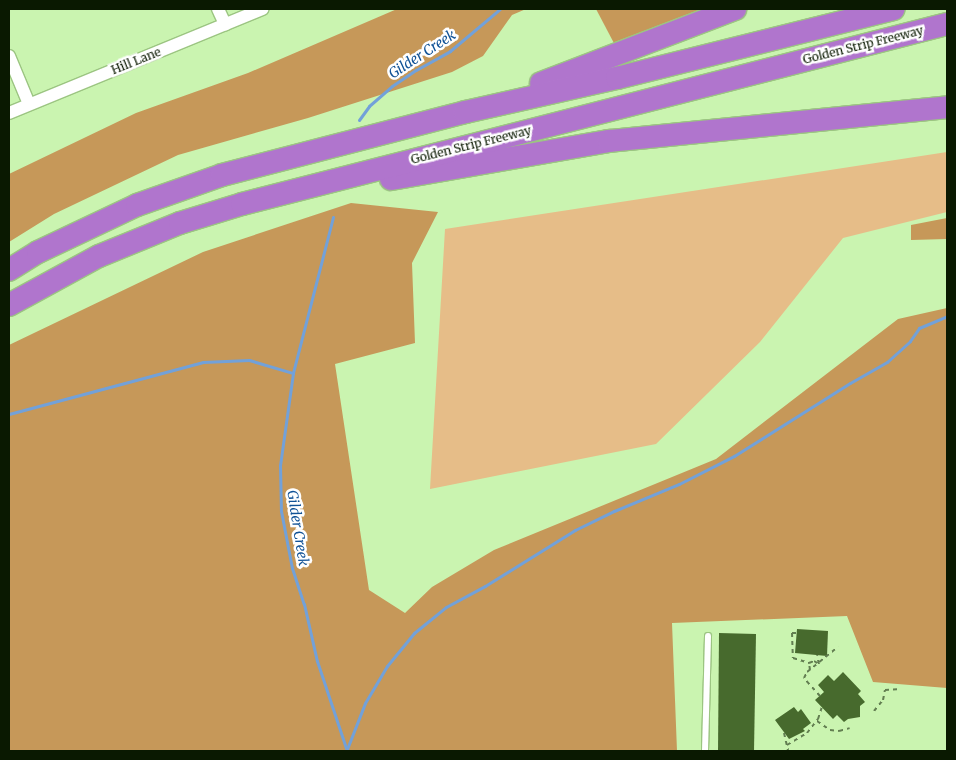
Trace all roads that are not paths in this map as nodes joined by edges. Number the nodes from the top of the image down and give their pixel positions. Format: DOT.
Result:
graph roads {
  1 [pos="218,9"];
  2 [pos="263,9"];
  3 [pos="735,9"];
  4 [pos="894,9"];
  5 [pos="225,24"];
  6 [pos="947,24"];
  7 [pos="9,56"];
  8 [pos="30,104"];
  9 [pos="947,107"];
  10 [pos="465,112"];
  11 [pos="9,113"];
  12 [pos="262,198"];
  13 [pos="9,270"];
  14 [pos="9,305"];
  15 [pos="708,636"];
  16 [pos="704,751"];
  1 -- 5 [label="street"];
  2 -- 5 [label="street, Hill Lane"];
  3 -- 10 [label="highway"];
  4 -- 10 [label="highway"];
  5 -- 8 [label="street, Hill Lane"];
  6 -- 12 [label="highway, Golden Strip Freeway"];
  7 -- 8 [label="street"];
  8 -- 11 [label="street, Hill Lane"];
  9 -- 12 [label="highway"];
  10 -- 13 [label="highway"];
  12 -- 14 [label="highway, Golden Strip Freeway"];
  15 -- 16 [label="lane"];
}
